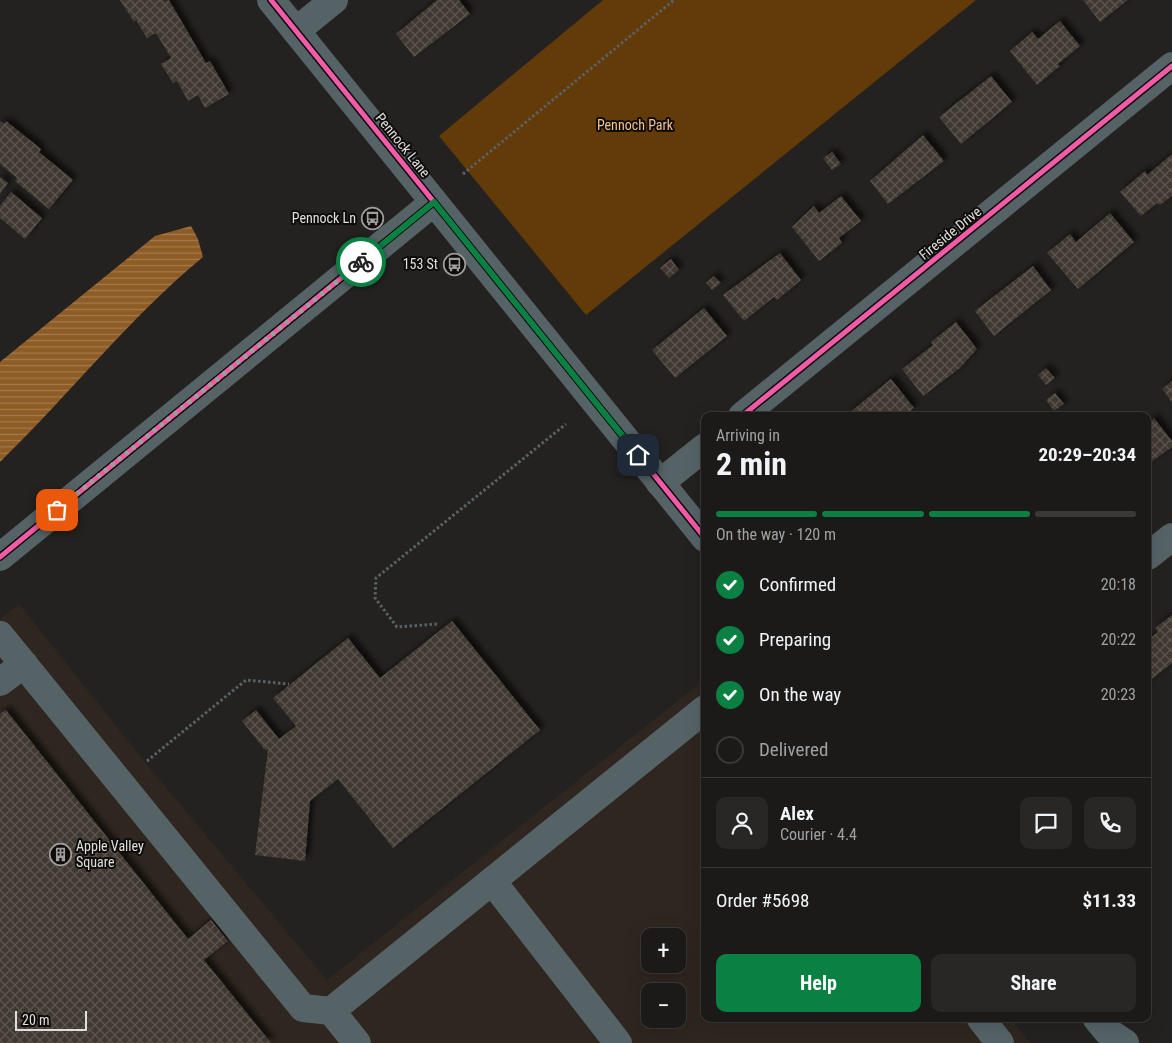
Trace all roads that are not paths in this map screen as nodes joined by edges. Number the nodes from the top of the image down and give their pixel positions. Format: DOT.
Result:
graph roads {
  1 [pos="271,0"];
  2 [pos="334,0"];
  3 [pos="296,31"];
  4 [pos="1172,66"];
  5 [pos="434,202"];
  6 [pos="747,412"];
  7 [pos="701,449"];
  8 [pos="660,483"];
  9 [pos="701,533"];
  10 [pos="1172,537"];
  11 [pos="1151,554"];
  12 [pos="0,557"];
  13 [pos="0,634"];
  14 [pos="24,664"];
  15 [pos="0,682"];
  16 [pos="701,712"];
  17 [pos="492,881"];
  18 [pos="331,1011"];
  19 [pos="983,1022"];
  20 [pos="1100,1022"];
  21 [pos="357,1043"];
  22 [pos="618,1043"];
  23 [pos="1000,1043"];
  24 [pos="1125,1043"];
  1 -- 3 [label="street, Pennock Lane"];
  2 -- 3 [label="street"];
  3 -- 5 [label="street, Pennock Lane"];
  4 -- 6 [label="street, Fireside Drive"];
  5 -- 8 [label="street, Pennock Lane"];
  5 -- 12 [label="street"];
  7 -- 8 [label="street"];
  8 -- 9 [label="street, Pennock Lane"];
  10 -- 11 [label="street"];
  13 -- 14 [label="street"];
  14 -- 15 [label="street"];
  14 -- 18 [label="street"];
  16 -- 17 [label="street"];
  17 -- 18 [label="street"];
  17 -- 22 [label="street"];
  18 -- 21 [label="street"];
  19 -- 23 [label="street"];
  20 -- 24 [label="street"];
}
